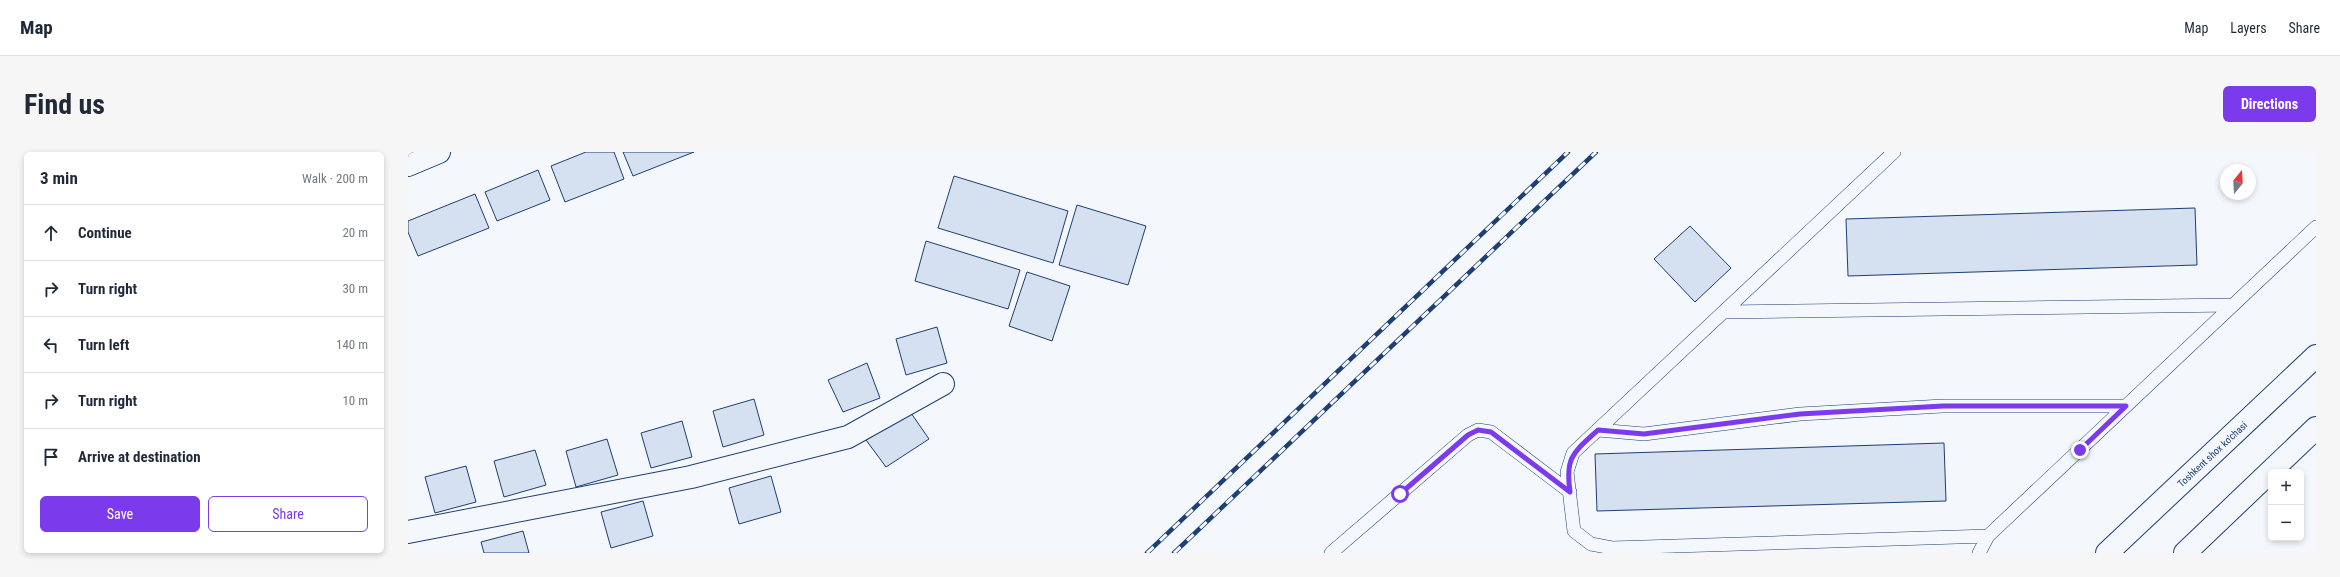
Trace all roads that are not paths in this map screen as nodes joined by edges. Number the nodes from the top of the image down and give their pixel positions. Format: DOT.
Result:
graph roads {
  1 [pos="439,152"];
  2 [pos="1894,152"];
  3 [pos="408,165"];
  4 [pos="2316,227"];
  5 [pos="2233,305"];
  6 [pos="1724,312"];
  7 [pos="2316,356"];
  8 [pos="943,384"];
  9 [pos="2126,406"];
  10 [pos="2316,428"];
  11 [pos="1598,430"];
  12 [pos="1570,492"];
  13 [pos="408,532"];
  14 [pos="1988,536"];
  15 [pos="1331,553"];
  16 [pos="1979,553"];
  17 [pos="2107,553"];
  18 [pos="2185,553"];
  1 -- 3 [label="street"];
  2 -- 6 [label="lane"];
  4 -- 5 [label="lane"];
  5 -- 6 [label="lane"];
  5 -- 9 [label="lane"];
  6 -- 11 [label="lane"];
  7 -- 17 [label="street, Toshkent shox ko'chasi"];
  8 -- 13 [label="street"];
  9 -- 11 [label="lane"];
  9 -- 14 [label="lane"];
  10 -- 18 [label="street"];
  11 -- 12 [label="lane"];
  12 -- 14 [label="lane"];
  12 -- 15 [label="lane"];
  14 -- 16 [label="lane"];
}
